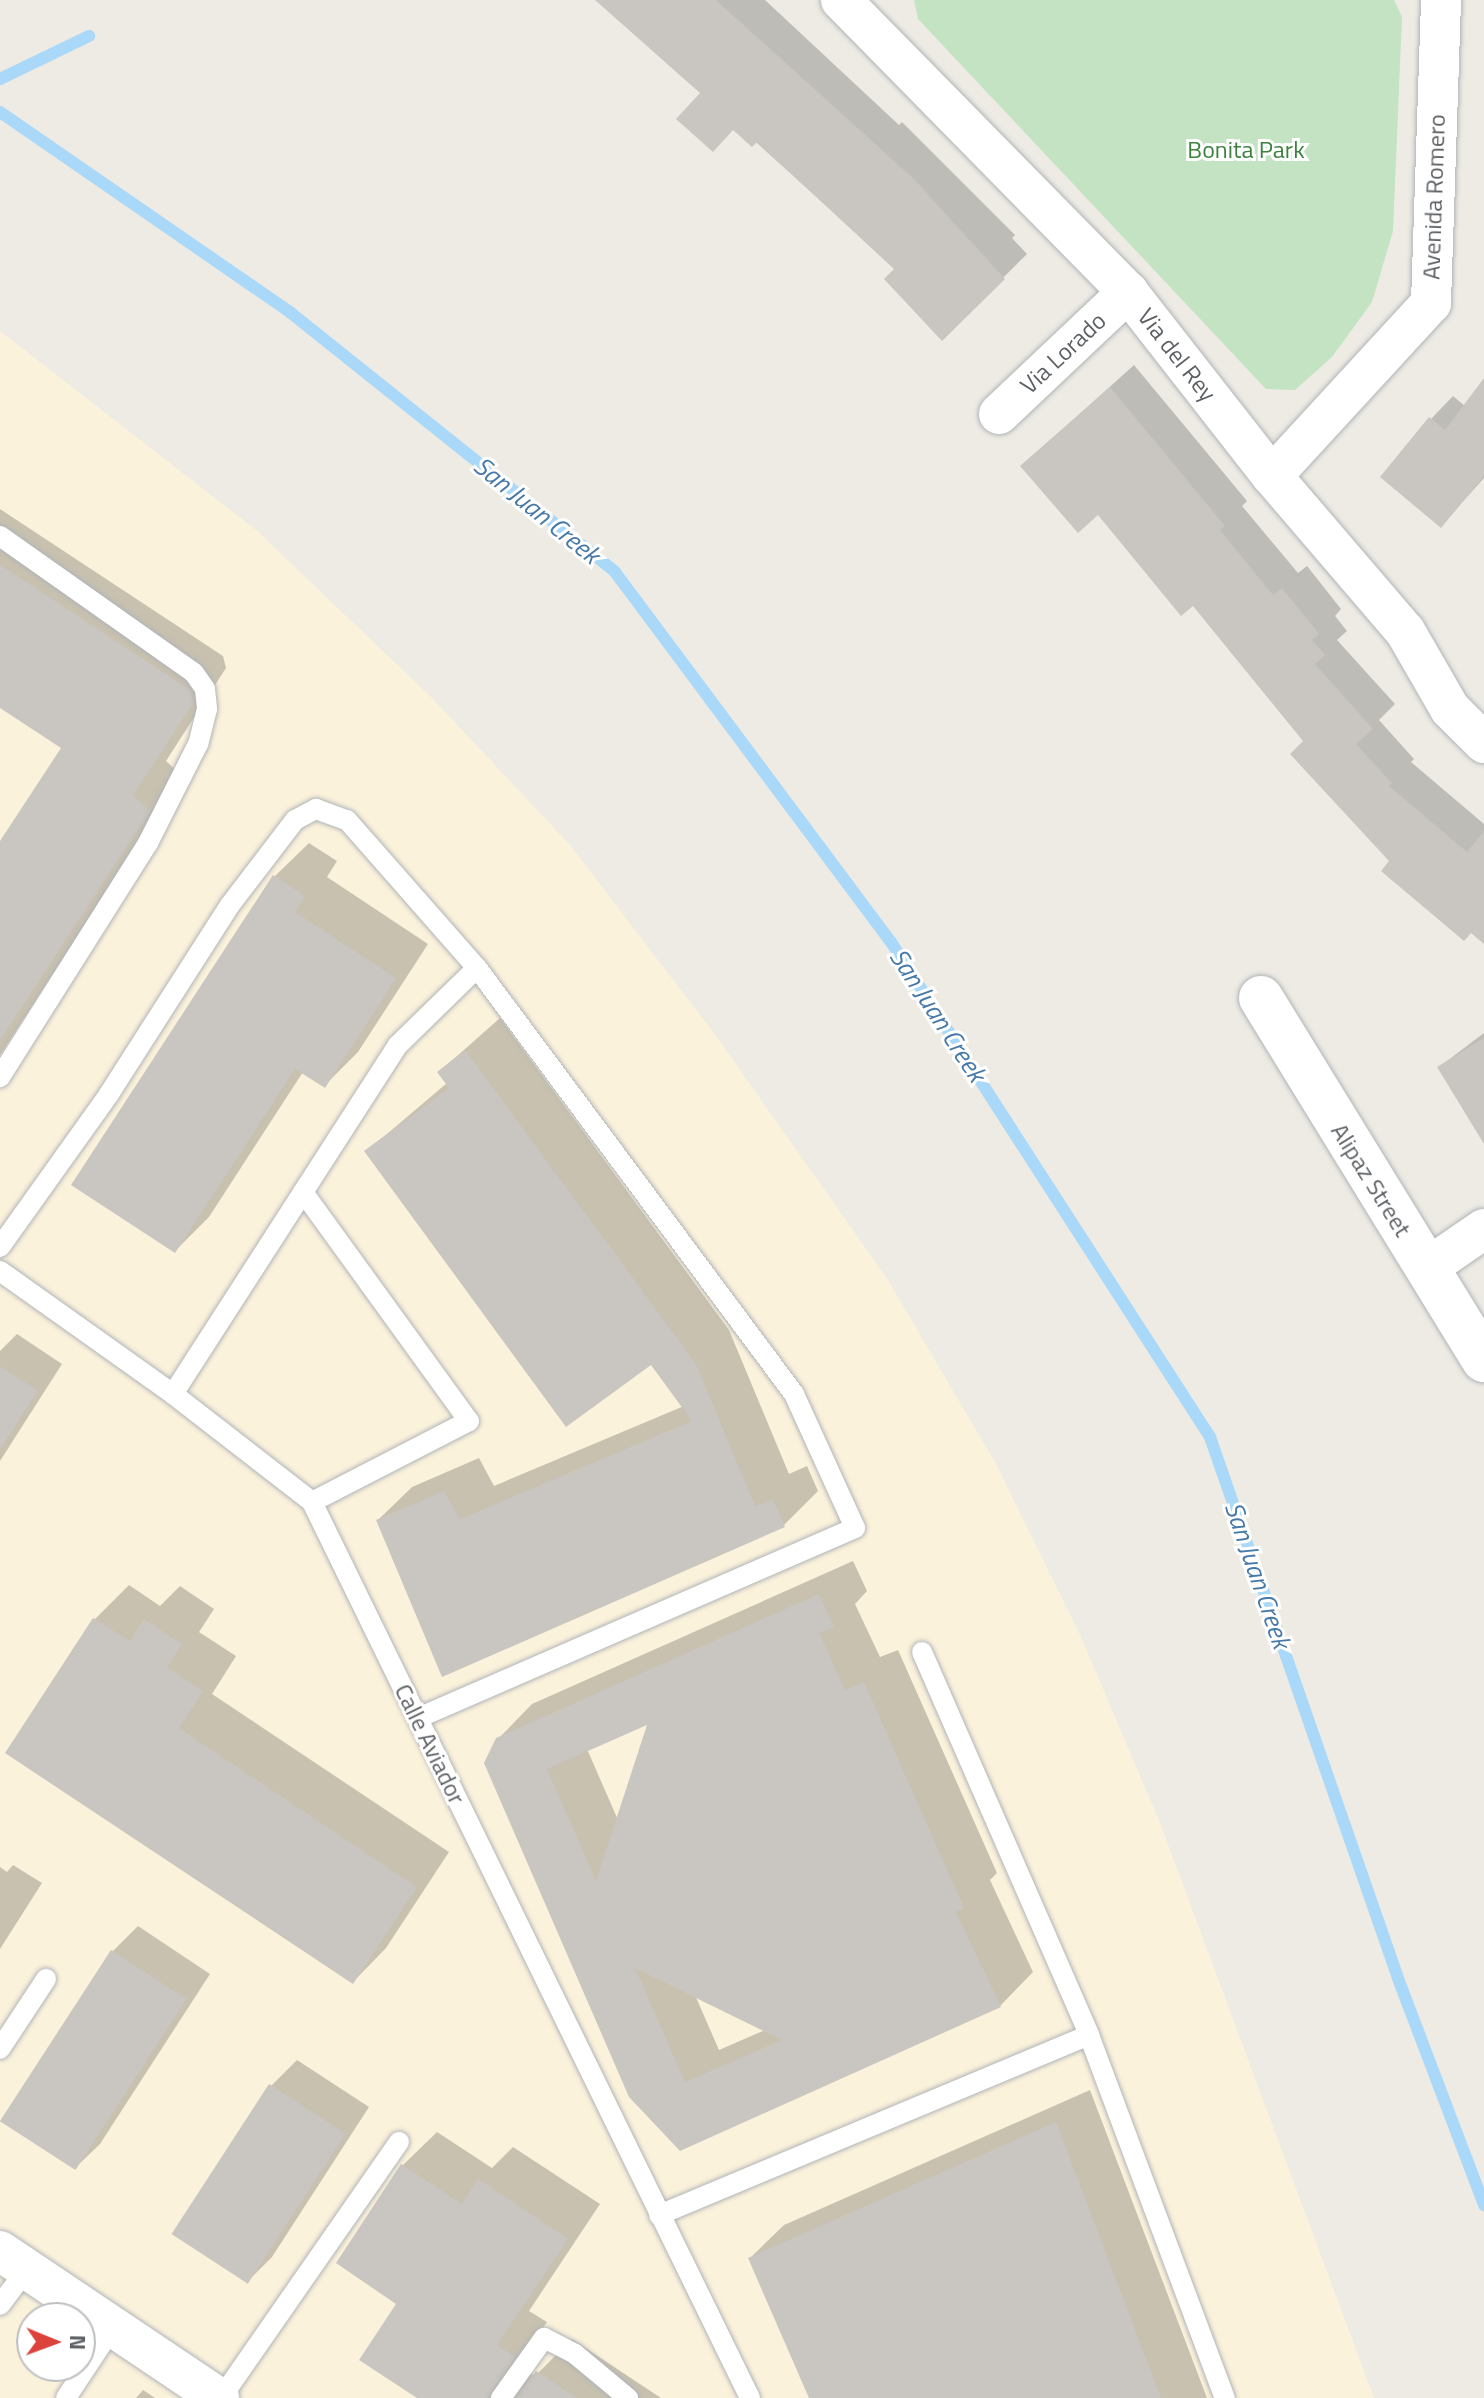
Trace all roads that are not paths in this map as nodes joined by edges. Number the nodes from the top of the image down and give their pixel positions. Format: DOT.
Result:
graph roads {
  1 [pos="841,0"];
  2 [pos="1441,0"];
  3 [pos="1128,292"];
  4 [pos="999,414"];
  5 [pos="1272,476"];
  6 [pos="0,536"];
  7 [pos="1480,742"];
  8 [pos="477,968"];
  9 [pos="1261,998"];
  10 [pos="0,1077"];
  11 [pos="303,1192"];
  12 [pos="1484,1229"];
  13 [pos="0,1247"];
  14 [pos="1427,1268"];
  15 [pos="0,1271"];
  16 [pos="1484,1360"];
  17 [pos="173,1394"];
  18 [pos="312,1502"];
  19 [pos="922,1652"];
  20 [pos="418,1718"];
  21 [pos="46,1979"];
  22 [pos="1089,2035"];
  23 [pos="0,2049"];
  24 [pos="399,2142"];
  25 [pos="659,2215"];
  26 [pos="14,2260"];
  27 [pos="0,2305"];
  28 [pos="113,2327"];
  29 [pos="66,2398"];
  30 [pos="220,2398"];
  31 [pos="501,2398"];
  32 [pos="628,2398"];
  33 [pos="750,2398"];
  34 [pos="1225,2398"];
  1 -- 3 [label="street, Via del Rey"];
  2 -- 5 [label="street, Avenida Romero"];
  3 -- 4 [label="street, Via Lorado"];
  3 -- 5 [label="street, Via del Rey"];
  5 -- 7 [label="street, Via del Rey"];
  6 -- 10 [label="lane"];
  8 -- 11 [label="lane"];
  8 -- 13 [label="lane"];
  8 -- 20 [label="lane"];
  9 -- 14 [label="street, Alipaz Street"];
  11 -- 17 [label="lane"];
  11 -- 18 [label="lane"];
  12 -- 14 [label="street"];
  14 -- 16 [label="street, Alipaz Street"];
  15 -- 17 [label="lane"];
  17 -- 18 [label="lane"];
  18 -- 20 [label="lane, Calle Aviador"];
  19 -- 22 [label="lane"];
  20 -- 25 [label="lane, Calle Aviador"];
  21 -- 23 [label="lane"];
  22 -- 25 [label="lane"];
  22 -- 34 [label="lane"];
  24 -- 30 [label="lane"];
  25 -- 33 [label="lane, Calle Aviador"];
  26 -- 27 [label="lane"];
  26 -- 28 [label="street"];
  28 -- 29 [label="lane"];
  28 -- 30 [label="street"];
  31 -- 32 [label="lane"];
}
